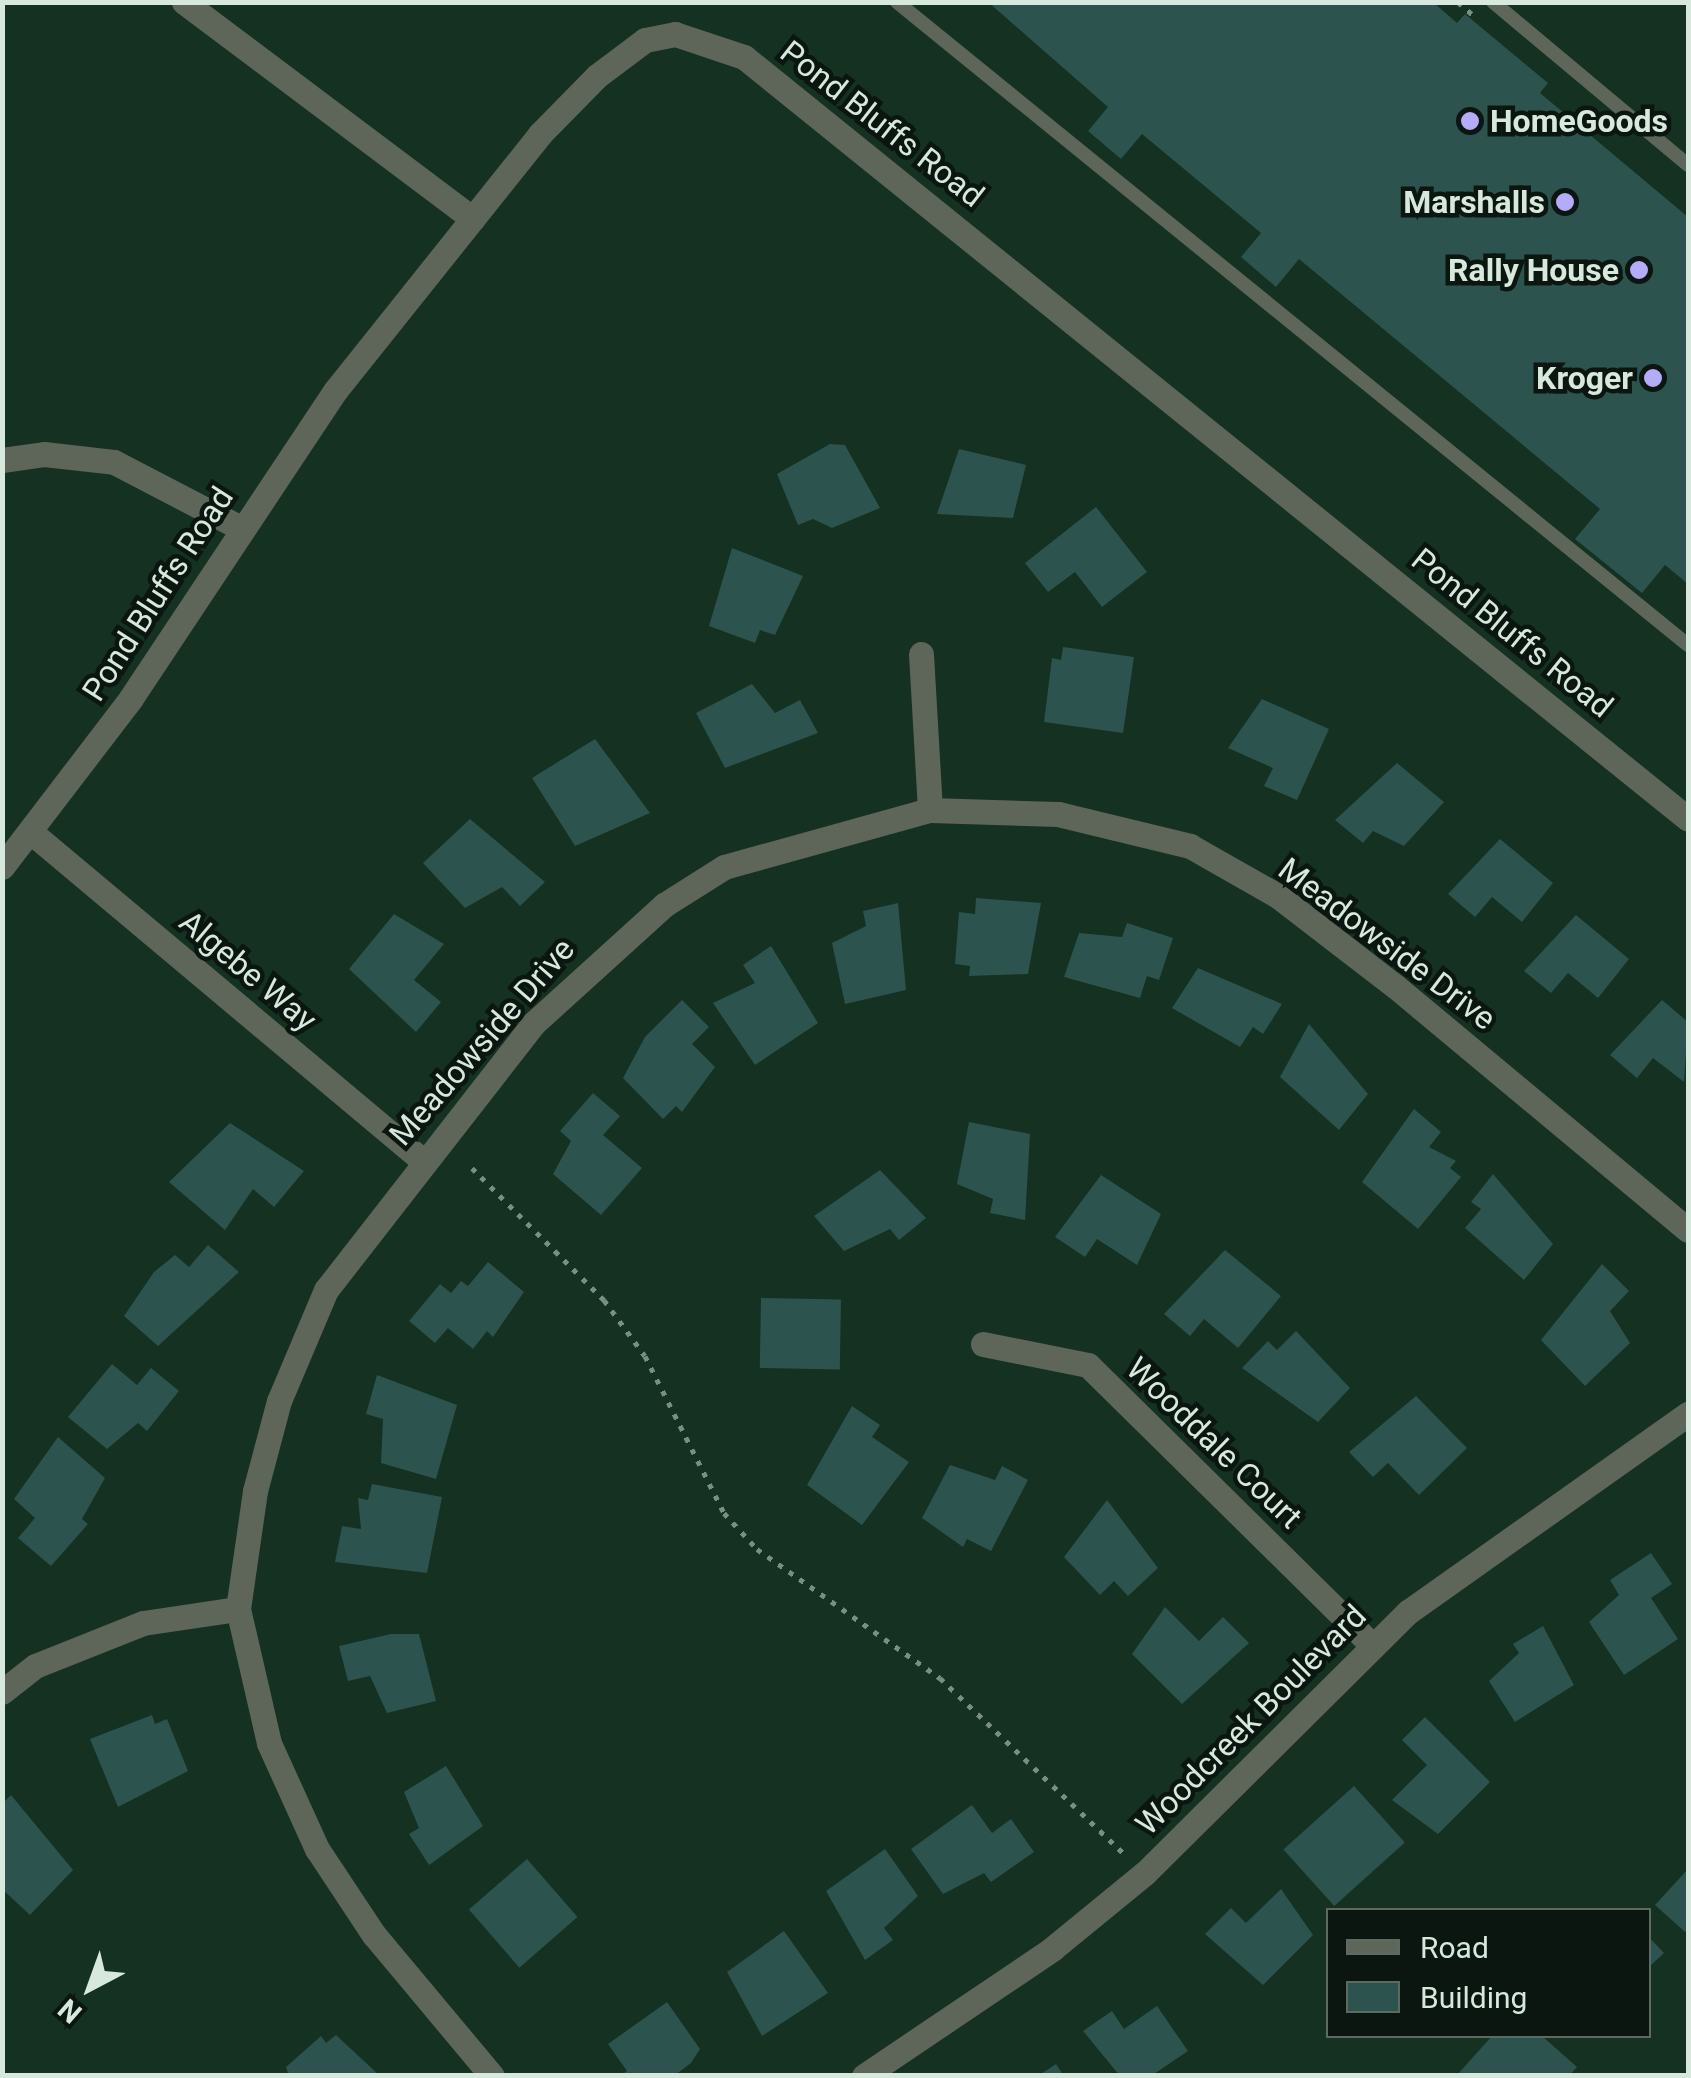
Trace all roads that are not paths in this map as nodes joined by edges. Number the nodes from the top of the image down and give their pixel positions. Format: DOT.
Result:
graph roads {
  1 [pos="184,2"];
  2 [pos="897,2"];
  3 [pos="1493,2"];
  4 [pos="1688,165"];
  5 [pos="473,218"];
  6 [pos="2,460"];
  7 [pos="239,528"];
  8 [pos="1688,645"];
  9 [pos="922,654"];
  10 [pos="930,810"];
  11 [pos="1688,819"];
  12 [pos="32,832"];
  13 [pos="2,868"];
  14 [pos="422,1160"];
  15 [pos="1688,1230"];
  16 [pos="983,1344"];
  17 [pos="1688,1414"];
  18 [pos="238,1610"];
  19 [pos="1370,1643"];
  20 [pos="2,1692"];
  21 [pos="492,2076"];
  22 [pos="864,2076"];
  1 -- 5 [label="street"];
  2 -- 8 [label="lane"];
  3 -- 4 [label="lane"];
  5 -- 7 [label="street, Pond Bluffs Road"];
  5 -- 11 [label="street, Pond Bluffs Road"];
  6 -- 7 [label="street"];
  7 -- 12 [label="street, Pond Bluffs Road"];
  9 -- 10 [label="street"];
  10 -- 14 [label="street, Meadowside Drive"];
  10 -- 15 [label="street, Meadowside Drive"];
  12 -- 13 [label="street, Pond Bluffs Road"];
  12 -- 14 [label="street, Algebe Way"];
  14 -- 18 [label="street, Meadowside Drive"];
  16 -- 19 [label="street, Wooddale Court"];
  17 -- 19 [label="street, Woodcreek Boulevard"];
  18 -- 20 [label="street"];
  18 -- 21 [label="street, Meadowside Drive"];
  19 -- 22 [label="street, Woodcreek Boulevard"];
}
